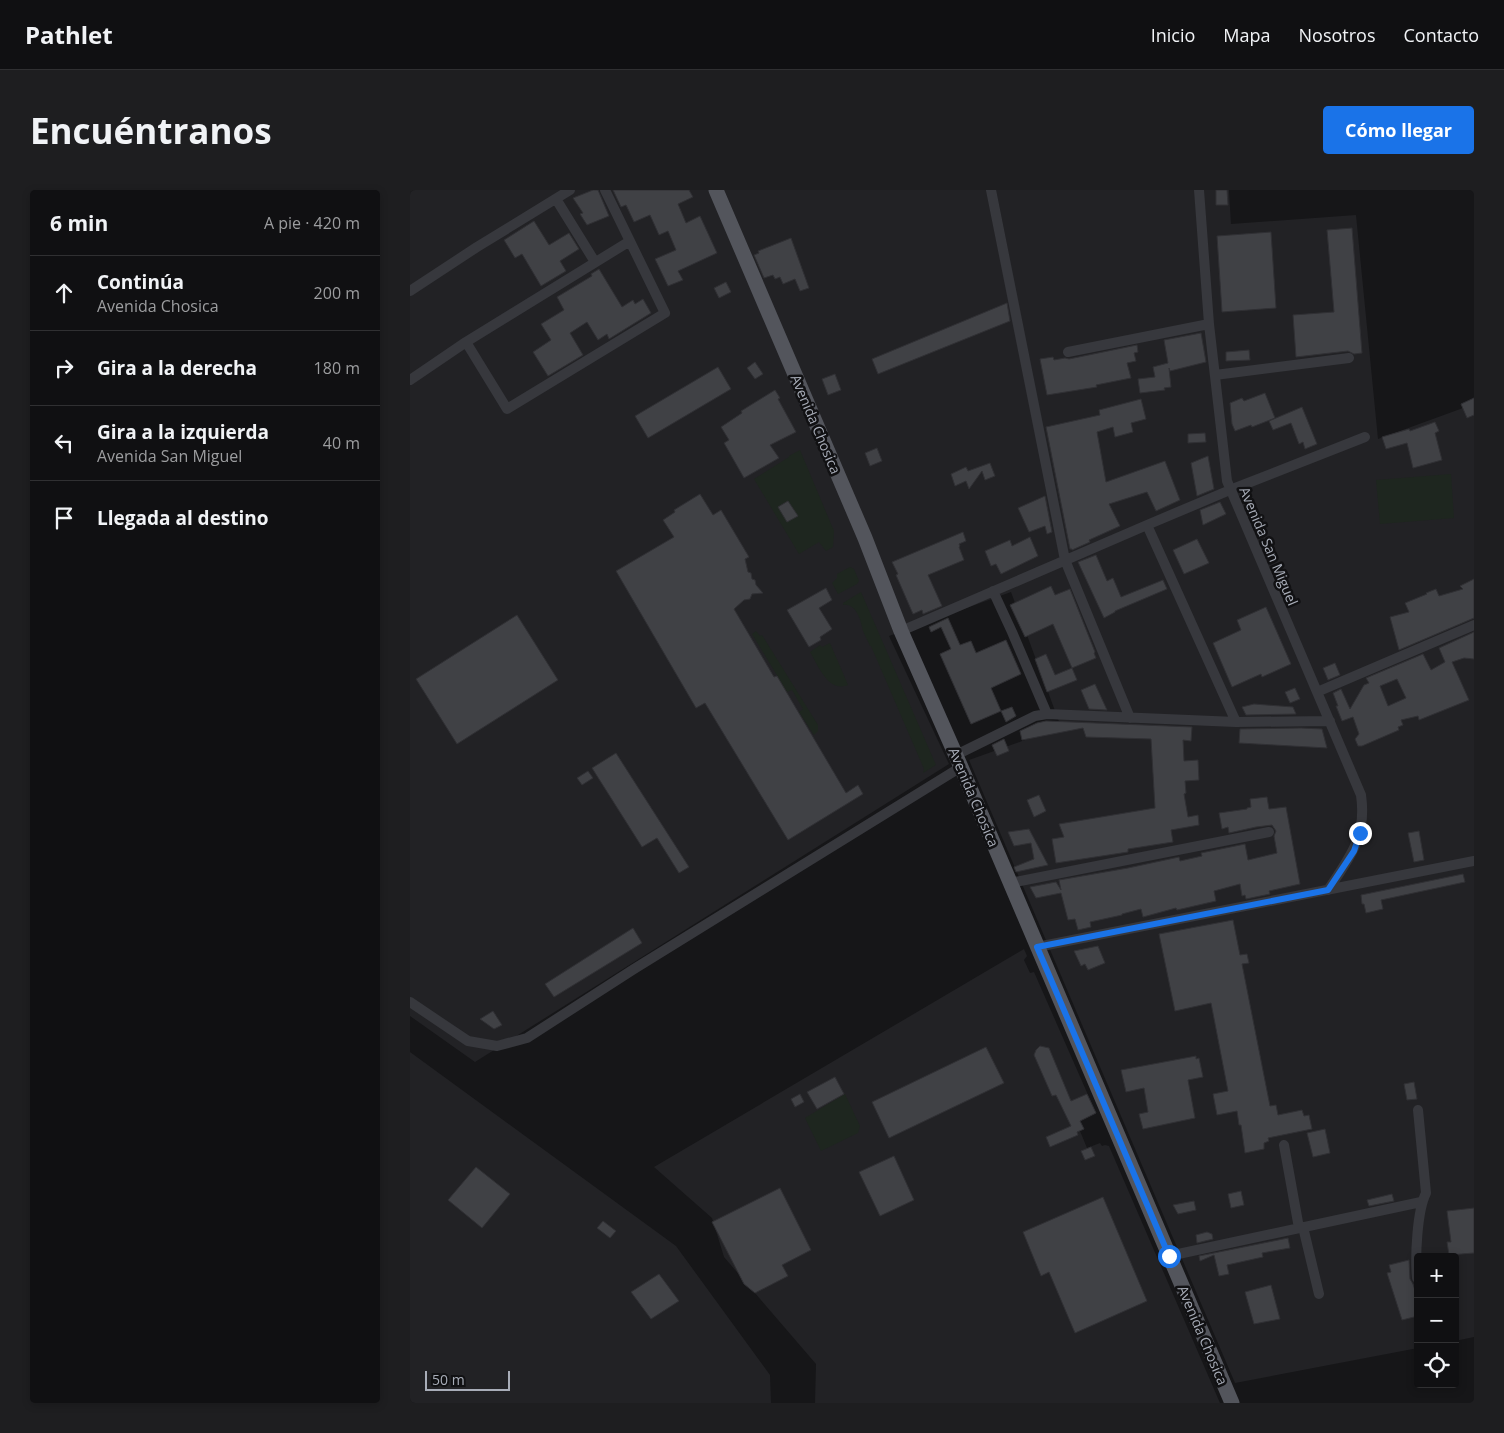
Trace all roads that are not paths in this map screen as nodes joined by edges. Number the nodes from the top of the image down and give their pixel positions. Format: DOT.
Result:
graph roads {
  1 [pos="570,190"];
  2 [pos="604,190"];
  3 [pos="716,190"];
  4 [pos="991,190"];
  5 [pos="1199,190"];
  6 [pos="556,199"];
  7 [pos="630,241"];
  8 [pos="595,262"];
  9 [pos="410,291"];
  10 [pos="1209,324"];
  11 [pos="466,342"];
  12 [pos="1068,352"];
  13 [pos="1349,358"];
  14 [pos="1215,375"];
  15 [pos="410,380"];
  16 [pos="1365,437"];
  17 [pos="1230,490"];
  18 [pos="1147,525"];
  19 [pos="1065,560"];
  20 [pos="993,591"];
  21 [pos="1474,625"];
  22 [pos="901,631"];
  23 [pos="1317,692"];
  24 [pos="1047,714"];
  25 [pos="1130,718"];
  26 [pos="1330,721"];
  27 [pos="1236,722"];
  28 [pos="959,761"];
  29 [pos="1269,832"];
  30 [pos="1474,861"];
  31 [pos="1010,883"];
  32 [pos="1328,890"];
  33 [pos="1037,947"];
  34 [pos="410,1002"];
  35 [pos="1418,1110"];
  36 [pos="1284,1145"];
  37 [pos="1421,1202"];
  38 [pos="1301,1228"];
  39 [pos="1417,1253"];
  40 [pos="1169,1256"];
  41 [pos="1319,1294"];
  42 [pos="1232,1403"];
  1 -- 6 [label="street"];
  2 -- 7 [label="street"];
  3 -- 22 [label="main road, Avenida Chosica"];
  4 -- 19 [label="street"];
  5 -- 10 [label="street, Avenida San Miguel"];
  6 -- 8 [label="street"];
  6 -- 9 [label="street"];
  7 -- 8 [label="street"];
  7 -- 11 [label="street"];
  8 -- 11 [label="street"];
  10 -- 12 [label="street"];
  10 -- 14 [label="street, Avenida San Miguel"];
  11 -- 15 [label="street"];
  13 -- 14 [label="street"];
  14 -- 17 [label="street, Avenida San Miguel"];
  16 -- 17 [label="street"];
  17 -- 18 [label="street"];
  17 -- 23 [label="street, Avenida San Miguel"];
  18 -- 19 [label="street"];
  18 -- 27 [label="street"];
  19 -- 20 [label="street"];
  19 -- 25 [label="street"];
  20 -- 22 [label="street"];
  20 -- 24 [label="street"];
  21 -- 23 [label="street"];
  22 -- 28 [label="main road, Avenida Chosica"];
  23 -- 26 [label="street, Avenida San Miguel"];
  24 -- 25 [label="street"];
  24 -- 28 [label="street"];
  25 -- 27 [label="street"];
  26 -- 27 [label="street"];
  26 -- 32 [label="street, Avenida San Miguel"];
  28 -- 31 [label="main road, Avenida Chosica"];
  28 -- 34 [label="street"];
  29 -- 31 [label="street"];
  30 -- 32 [label="street"];
  31 -- 33 [label="main road, Avenida Chosica"];
  32 -- 33 [label="street"];
  33 -- 40 [label="main road, Avenida Chosica"];
  35 -- 37 [label="street"];
  36 -- 38 [label="street"];
  37 -- 38 [label="street"];
  37 -- 39 [label="street"];
  38 -- 40 [label="street"];
  38 -- 41 [label="street"];
  40 -- 42 [label="main road, Avenida Chosica"];
}
